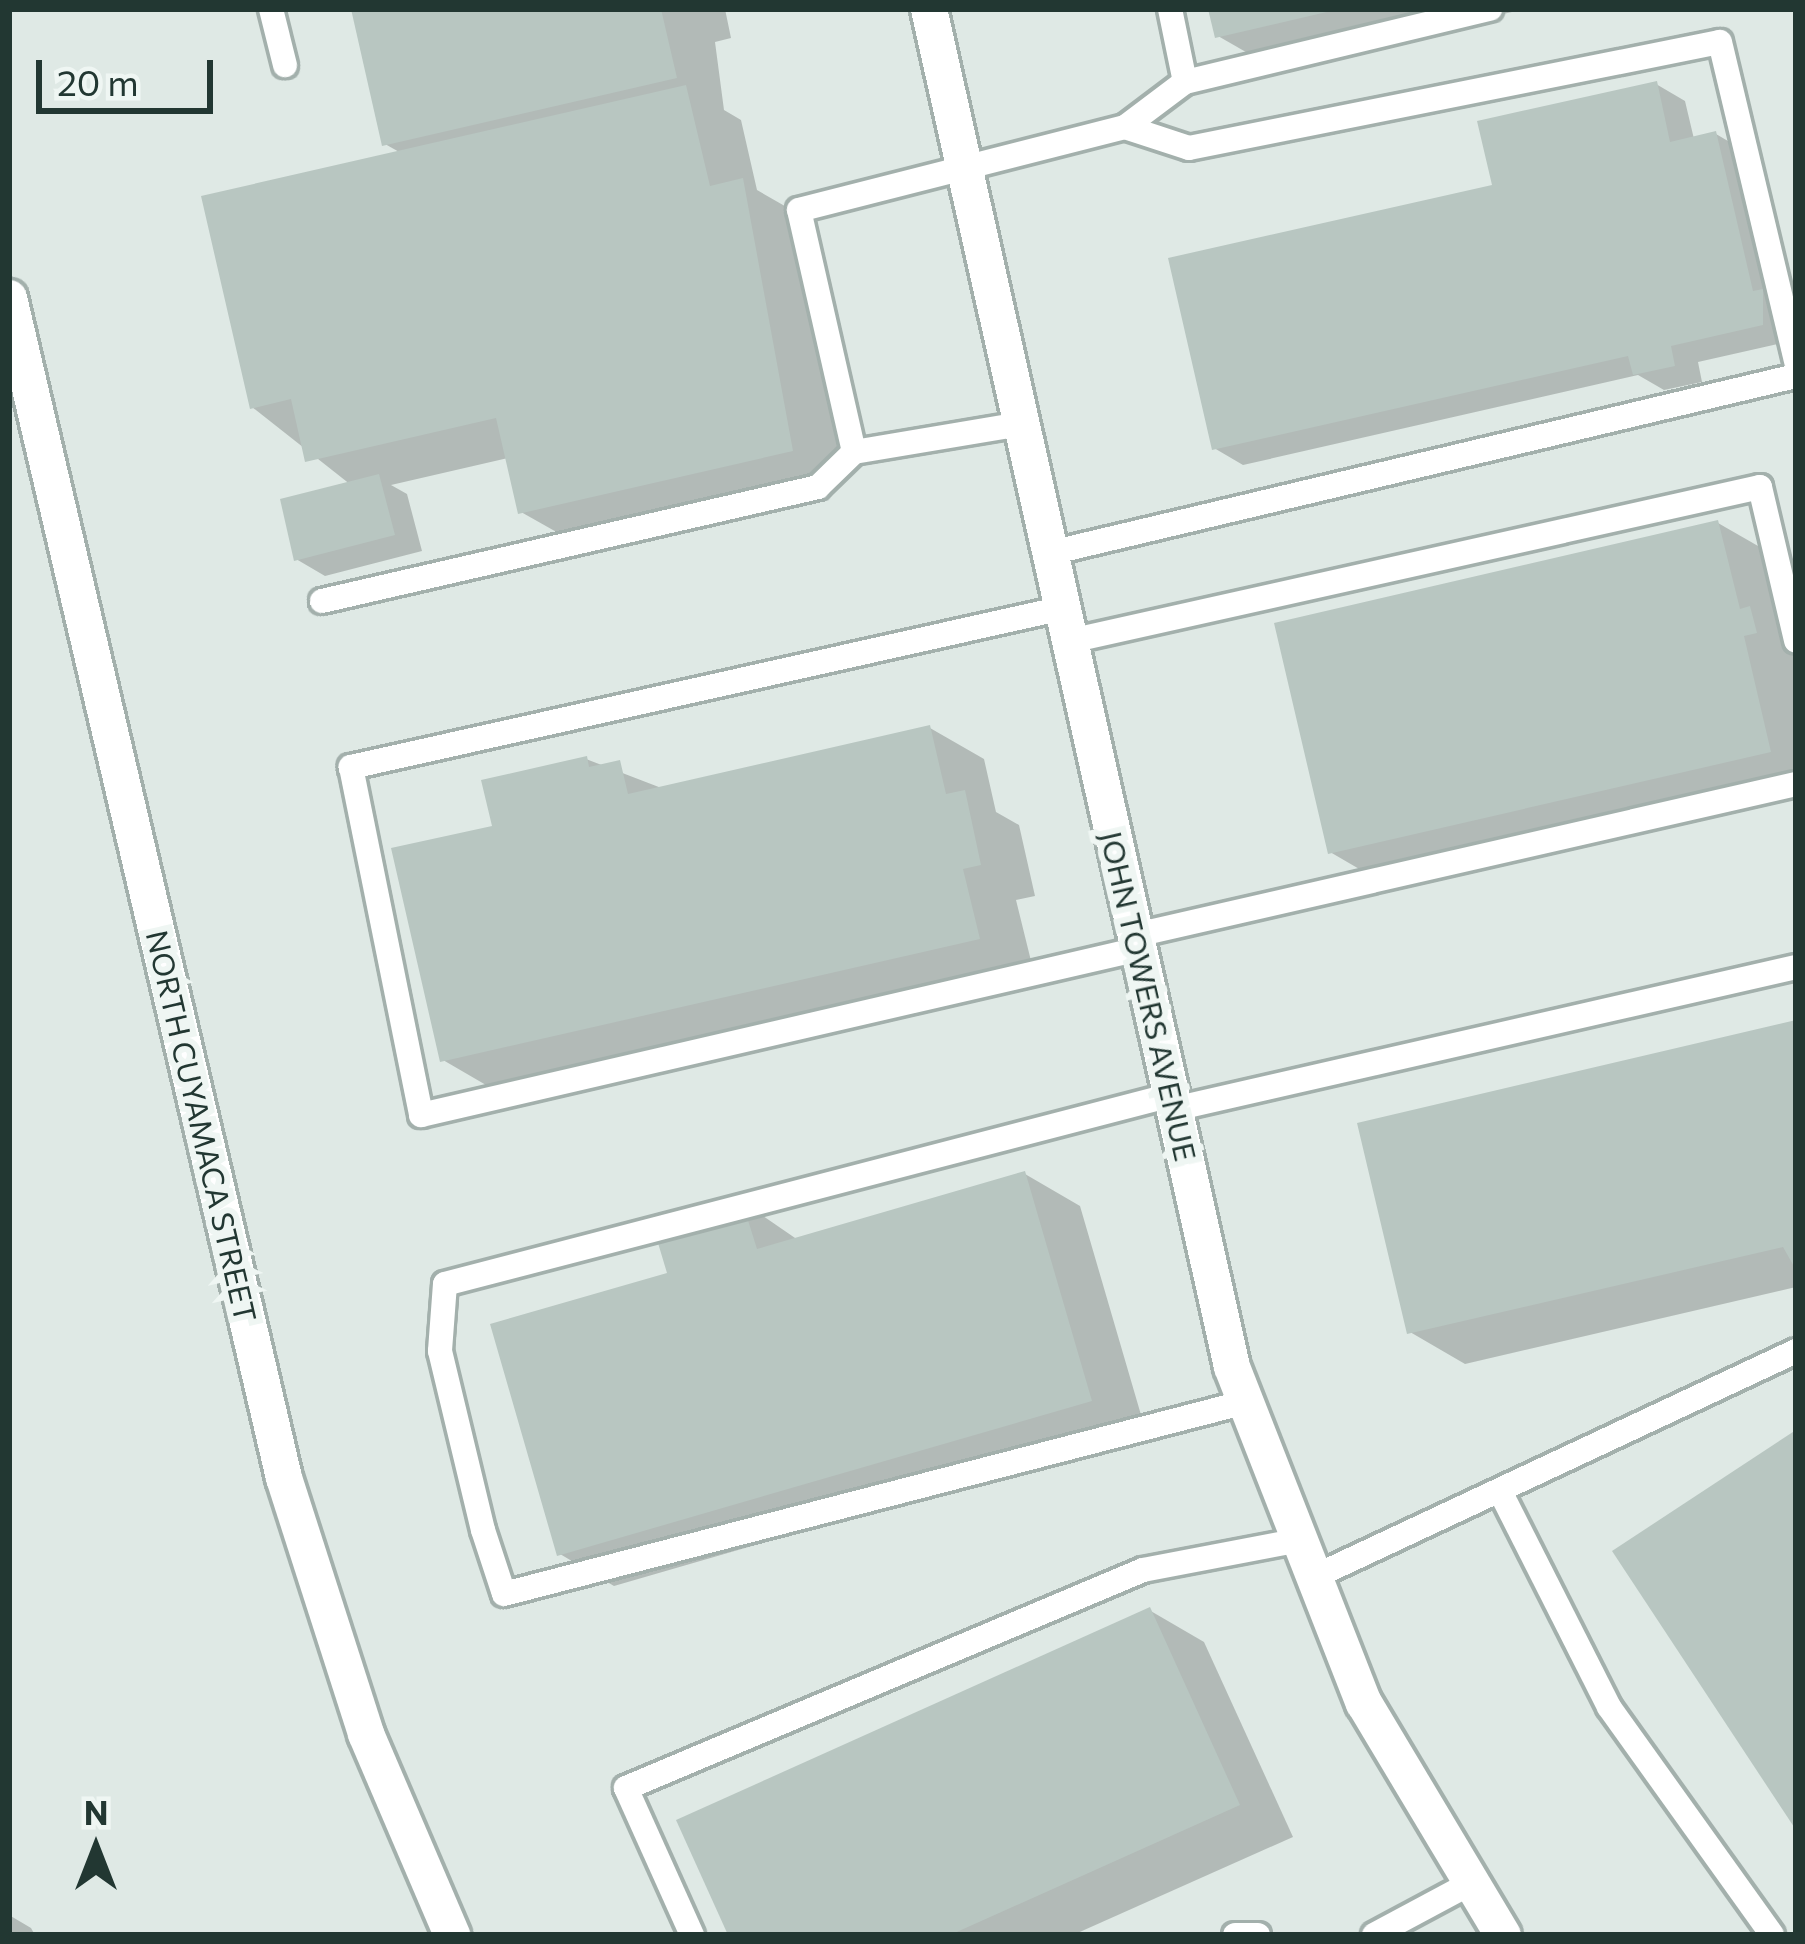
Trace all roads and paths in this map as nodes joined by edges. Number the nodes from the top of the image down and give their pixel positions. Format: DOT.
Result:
graph roads {
  1 [pos="271,9"];
  2 [pos="929,9"];
  3 [pos="1170,9"];
  4 [pos="1490,9"];
  5 [pos="284,65"];
  6 [pos="1185,82"];
  7 [pos="1125,127"];
  8 [pos="967,176"];
  9 [pos="9,298"];
  10 [pos="1796,362"];
  11 [pos="1796,376"];
  12 [pos="1022,424"];
  13 [pos="854,452"];
  14 [pos="1050,553"];
  15 [pos="322,601"];
  16 [pos="1066,625"];
  17 [pos="1796,641"];
  18 [pos="1796,784"];
  19 [pos="1137,942"];
  20 [pos="1796,967"];
  21 [pos="1173,1102"];
  22 [pos="1796,1351"];
  23 [pos="1246,1402"];
  24 [pos="1502,1495"];
  25 [pos="1300,1540"];
  26 [pos="1315,1576"];
  27 [pos="1471,1883"];
  28 [pos="452,1935"];
  29 [pos="692,1935"];
  30 [pos="1235,1935"];
  31 [pos="1258,1935"];
  32 [pos="1374,1935"];
  33 [pos="1503,1935"];
  34 [pos="1772,1935"];
  1 -- 5 [label="lane"];
  2 -- 8 [label="street, JOHN TOWERS AVENUE"];
  3 -- 6 [label="lane"];
  4 -- 6 [label="lane"];
  6 -- 7 [label="lane"];
  7 -- 8 [label="lane"];
  7 -- 10 [label="lane"];
  8 -- 12 [label="street, JOHN TOWERS AVENUE"];
  8 -- 13 [label="lane"];
  9 -- 28 [label="street, NORTH CUYAMACA STREET"];
  11 -- 14 [label="lane"];
  12 -- 13 [label="lane"];
  12 -- 14 [label="street, JOHN TOWERS AVENUE"];
  13 -- 15 [label="lane"];
  14 -- 16 [label="street, JOHN TOWERS AVENUE"];
  16 -- 17 [label="lane"];
  16 -- 19 [label="street, JOHN TOWERS AVENUE"];
  16 -- 19 [label="lane"];
  18 -- 19 [label="lane"];
  19 -- 21 [label="street, JOHN TOWERS AVENUE"];
  20 -- 21 [label="lane"];
  21 -- 23 [label="street, JOHN TOWERS AVENUE"];
  21 -- 23 [label="lane"];
  22 -- 24 [label="lane"];
  23 -- 25 [label="street, JOHN TOWERS AVENUE"];
  24 -- 26 [label="lane"];
  24 -- 34 [label="lane"];
  25 -- 26 [label="street, JOHN TOWERS AVENUE"];
  25 -- 29 [label="lane"];
  26 -- 27 [label="street, JOHN TOWERS AVENUE"];
  27 -- 32 [label="lane"];
  27 -- 33 [label="street, JOHN TOWERS AVENUE"];
  30 -- 31 [label="lane"];
}
